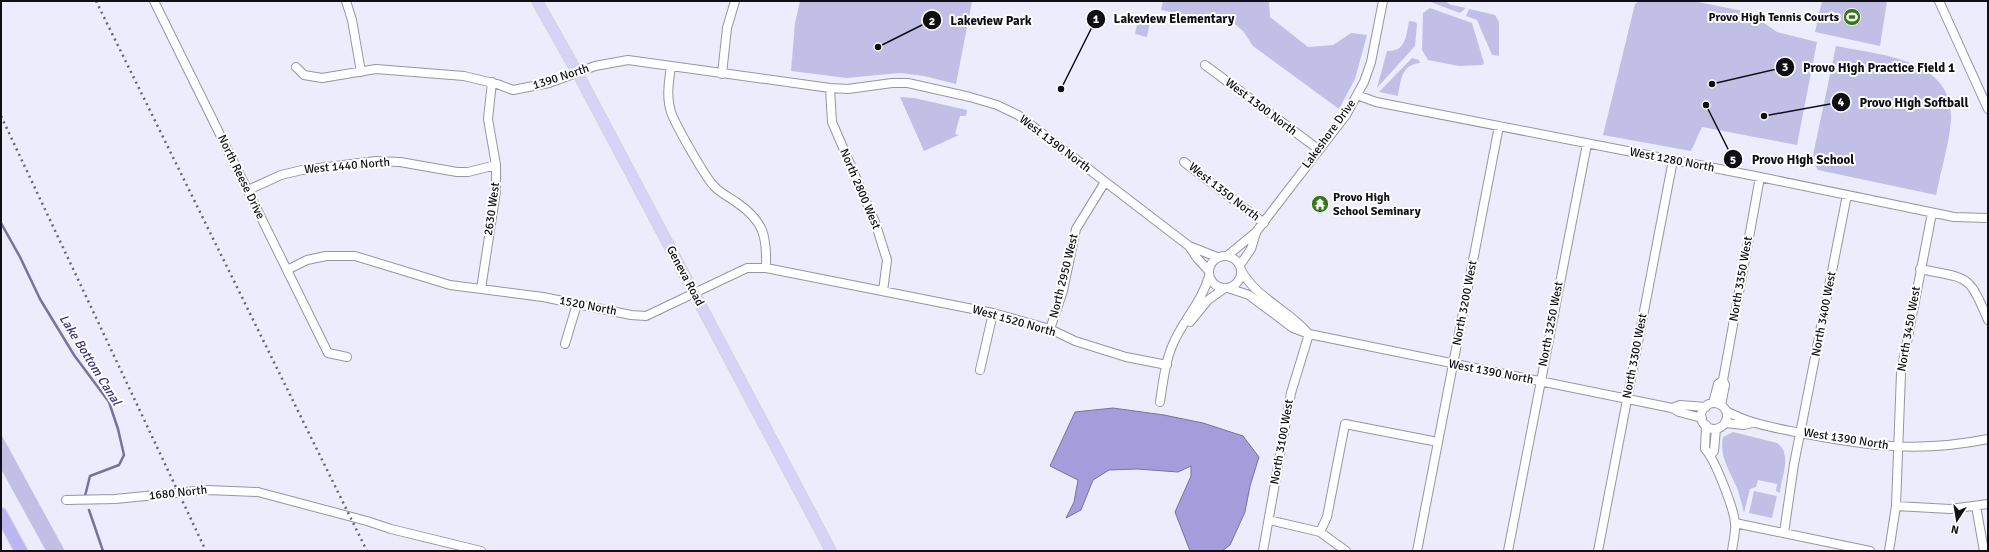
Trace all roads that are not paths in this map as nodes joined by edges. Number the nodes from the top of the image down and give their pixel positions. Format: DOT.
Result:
graph roads {
  1 [pos="154,1"];
  2 [pos="346,1"];
  3 [pos="537,1"];
  4 [pos="735,1"];
  5 [pos="1383,1"];
  6 [pos="1939,1"];
  7 [pos="1205,65"];
  8 [pos="671,66"];
  9 [pos="296,68"];
  10 [pos="361,72"];
  11 [pos="577,72"];
  12 [pos="722,74"];
  13 [pos="492,82"];
  14 [pos="830,88"];
  15 [pos="1357,95"];
  16 [pos="1988,109"];
  17 [pos="1499,126"];
  18 [pos="1587,144"];
  19 [pos="1318,149"];
  20 [pos="1673,160"];
  21 [pos="1184,162"];
  22 [pos="496,165"];
  23 [pos="1760,177"];
  24 [pos="1105,182"];
  25 [pos="248,190"];
  26 [pos="1847,195"];
  27 [pos="1932,213"];
  28 [pos="1988,218"];
  29 [pos="1264,223"];
  30 [pos="1256,232"];
  31 [pos="1189,246"];
  32 [pos="1227,256"];
  33 [pos="1217,257"];
  34 [pos="1240,267"];
  35 [pos="766,268"];
  36 [pos="1920,269"];
  37 [pos="287,270"];
  38 [pos="1208,273"];
  39 [pos="1227,288"];
  40 [pos="481,289"];
  41 [pos="883,291"];
  42 [pos="693,292"];
  43 [pos="577,304"];
  44 [pos="993,313"];
  45 [pos="1988,320"];
  46 [pos="1186,323"];
  47 [pos="1050,330"];
  48 [pos="1309,334"];
  49 [pos="565,344"];
  50 [pos="347,357"];
  51 [pos="1453,364"];
  52 [pos="1167,365"];
  53 [pos="980,370"];
  54 [pos="1540,382"];
  55 [pos="1627,400"];
  56 [pos="1160,402"];
  57 [pos="1716,407"];
  58 [pos="1672,408"];
  59 [pos="1704,422"];
  60 [pos="1725,423"];
  61 [pos="1752,423"];
  62 [pos="1716,429"];
  63 [pos="1801,433"];
  64 [pos="1988,439"];
  65 [pos="1438,442"];
  66 [pos="1899,447"];
  67 [pos="1711,455"];
  68 [pos="66,500"];
  69 [pos="1988,504"];
  70 [pos="1896,506"];
  71 [pos="1976,506"];
  72 [pos="1,514"];
  73 [pos="1269,520"];
  74 [pos="1735,523"];
  75 [pos="1320,532"];
  76 [pos="1784,533"];
  77 [pos="21,551"];
  78 [pos="481,551"];
  79 [pos="831,551"];
  80 [pos="1264,551"];
  81 [pos="1346,551"];
  82 [pos="1417,551"];
  83 [pos="1508,551"];
  84 [pos="1598,551"];
  85 [pos="1732,551"];
  86 [pos="1870,551"];
  87 [pos="1889,551"];
  88 [pos="1984,551"];
  1 -- 25 [label="street, North Reese Drive"];
  2 -- 10 [label="street"];
  3 -- 11 [label="main road, Geneva Road"];
  4 -- 12 [label="street"];
  5 -- 15 [label="street, Lakeshore Drive"];
  6 -- 16 [label="street"];
  7 -- 19 [label="street, West 1300 North"];
  8 -- 11 [label="street, 1390 North"];
  8 -- 12 [label="street, 1390 North"];
  8 -- 35 [label="street"];
  9 -- 10 [label="street, 1390 North"];
  10 -- 13 [label="street, 1390 North"];
  11 -- 13 [label="street, 1390 North"];
  11 -- 42 [label="main road, Geneva Road"];
  12 -- 14 [label="street, 1390 North"];
  13 -- 22 [label="street, 2630 West"];
  14 -- 24 [label="street, West 1390 North"];
  14 -- 41 [label="street, North 2800 West"];
  15 -- 17 [label="street, West 1280 North"];
  15 -- 19 [label="street, Lakeshore Drive"];
  17 -- 18 [label="street, West 1280 North"];
  17 -- 51 [label="street, North 3200 West"];
  18 -- 20 [label="street, West 1280 North"];
  18 -- 54 [label="street, North 3250 West"];
  19 -- 29 [label="street, Lakeshore Drive"];
  20 -- 23 [label="street, West 1280 North"];
  20 -- 55 [label="street, North 3300 West"];
  21 -- 29 [label="street, West 1350 North"];
  22 -- 25 [label="street, West 1440 North"];
  22 -- 40 [label="street, 2630 West"];
  23 -- 26 [label="street, West 1280 North"];
  23 -- 57 [label="street, North 3350 West"];
  24 -- 31 [label="street, West 1390 North"];
  24 -- 47 [label="street, North 2950 West"];
  25 -- 37 [label="street, North Reese Drive"];
  26 -- 27 [label="street, West 1280 North"];
  26 -- 63 [label="street, North 3400 West"];
  27 -- 28 [label="street, West 1280 North"];
  27 -- 36 [label="street, North 3450 West"];
  29 -- 30 [label="street, Lakeshore Drive"];
  30 -- 32 [label="street, Lakeshore Drive"];
  30 -- 34 [label="street, Lakeshore Drive"];
  31 -- 33 [label="street, West 1390 North"];
  31 -- 38 [label="street, West 1390 North"];
  32 -- 33 [label="street"];
  32 -- 34 [label="street"];
  33 -- 38 [label="street"];
  34 -- 39 [label="street"];
  34 -- 48 [label="street"];
  35 -- 41 [label="street, 1520 North"];
  35 -- 42 [label="street, 1520 North"];
  36 -- 45 [label="street"];
  36 -- 66 [label="street, North 3450 West"];
  37 -- 40 [label="street, 1520 North"];
  37 -- 50 [label="street, North Reese Drive"];
  38 -- 39 [label="street"];
  38 -- 46 [label="street"];
  39 -- 46 [label="street"];
  39 -- 48 [label="street, West 1390 North"];
  40 -- 43 [label="street, 1520 North"];
  41 -- 44 [label="street, West 1520 North"];
  42 -- 43 [label="street, 1520 North"];
  42 -- 79 [label="main road, Geneva Road"];
  43 -- 49 [label="street"];
  44 -- 47 [label="street, West 1520 North"];
  44 -- 53 [label="street"];
  46 -- 52 [label="street"];
  47 -- 52 [label="street, West 1520 North"];
  48 -- 51 [label="street, West 1390 North"];
  48 -- 73 [label="street, North 3100 West"];
  51 -- 54 [label="street, West 1390 North"];
  51 -- 65 [label="street, North 3200 West"];
  52 -- 56 [label="street"];
  54 -- 55 [label="street, West 1390 North"];
  54 -- 83 [label="street, North 3250 West"];
  55 -- 58 [label="street, West 1390 North"];
  55 -- 84 [label="street, North 3300 West"];
  57 -- 58 [label="street, West 1390 North"];
  57 -- 59 [label="street"];
  57 -- 60 [label="street"];
  57 -- 61 [label="street, West 1390 North"];
  58 -- 59 [label="street, West 1390 North"];
  59 -- 62 [label="street, West 1390 North"];
  59 -- 67 [label="street"];
  60 -- 61 [label="street, West 1390 North"];
  60 -- 62 [label="street"];
  61 -- 63 [label="street, West 1390 North"];
  62 -- 67 [label="street"];
  63 -- 66 [label="street, West 1390 North"];
  63 -- 76 [label="street, North 3400 West"];
  64 -- 66 [label="street, West 1390 North"];
  65 -- 75 [label="street"];
  65 -- 82 [label="street, North 3200 West"];
  66 -- 70 [label="street, North 3450 West"];
  67 -- 74 [label="street"];
  68 -- 78 [label="street, 1680 North"];
  69 -- 71 [label="street"];
  70 -- 71 [label="street"];
  70 -- 87 [label="street, North 3450 West"];
  71 -- 88 [label="street"];
  72 -- 77 [label="highway"];
  73 -- 75 [label="street"];
  73 -- 80 [label="street, North 3100 West"];
  74 -- 76 [label="street"];
  74 -- 85 [label="street"];
  75 -- 81 [label="street"];
  76 -- 86 [label="street"];
}
